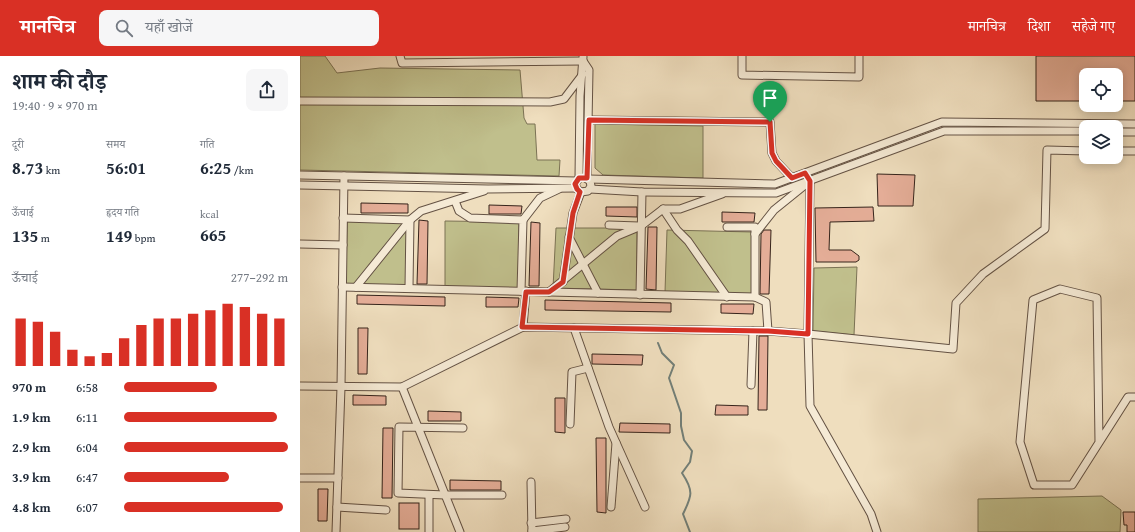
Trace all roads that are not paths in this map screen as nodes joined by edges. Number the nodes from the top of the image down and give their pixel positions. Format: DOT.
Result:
graph roads {
  1 [pos="400,56"];
  2 [pos="742,56"];
  3 [pos="859,56"];
  4 [pos="583,58"];
  5 [pos="583,74"];
  6 [pos="300,101"];
  7 [pos="589,120"];
  8 [pos="1135,124"];
  9 [pos="1079,131"];
  10 [pos="1123,132"];
  11 [pos="1135,132"];
  12 [pos="1079,150"];
  13 [pos="1123,151"];
  14 [pos="1135,151"];
  15 [pos="805,173"];
  16 [pos="300,175"];
  17 [pos="344,176"];
  18 [pos="792,178"];
  19 [pos="654,181"];
  20 [pos="810,181"];
  21 [pos="581,183"];
  22 [pos="300,185"];
  23 [pos="344,186"];
  24 [pos="561,188"];
  25 [pos="488,189"];
  26 [pos="642,192"];
  27 [pos="654,192"];
  28 [pos="728,192"];
  29 [pos="455,201"];
  30 [pos="663,209"];
  31 [pos="343,218"];
  32 [pos="410,220"];
  33 [pos="522,220"];
  34 [pos="609,225"];
  35 [pos="641,226"];
  36 [pos="728,227"];
  37 [pos="756,234"];
  38 [pos="568,236"];
  39 [pos="300,244"];
  40 [pos="343,244"];
  41 [pos="583,265"];
  42 [pos="563,282"];
  43 [pos="356,287"];
  44 [pos="342,288"];
  45 [pos="409,288"];
  46 [pos="523,291"];
  47 [pos="549,292"];
  48 [pos="598,293"];
  49 [pos="640,295"];
  50 [pos="727,297"];
  51 [pos="755,297"];
  52 [pos="522,327"];
  53 [pos="574,328"];
  54 [pos="753,331"];
  55 [pos="768,331"];
  56 [pos="808,334"];
  57 [pos="588,368"];
  58 [pos="751,385"];
  59 [pos="300,386"];
  60 [pos="341,387"];
  61 [pos="402,387"];
  62 [pos="1135,397"];
  63 [pos="570,424"];
  64 [pos="417,426"];
  65 [pos="463,428"];
  66 [pos="616,441"];
  67 [pos="1099,442"];
  68 [pos="300,478"];
  69 [pos="338,478"];
  70 [pos="530,482"];
  71 [pos="430,495"];
  72 [pos="445,495"];
  73 [pos="502,495"];
  74 [pos="645,506"];
  75 [pos="337,507"];
  76 [pos="611,507"];
  77 [pos="386,510"];
  78 [pos="566,519"];
  79 [pos="565,527"];
  80 [pos="531,529"];
  81 [pos="336,532"];
  82 [pos="429,532"];
  83 [pos="460,532"];
  84 [pos="877,532"];
  1 -- 4 [label="street"];
  2 -- 3 [label="street"];
  4 -- 5 [label="street"];
  4 -- 7 [label="street"];
  5 -- 6 [label="street"];
  5 -- 21 [label="street"];
  7 -- 18 [label="street"];
  7 -- 21 [label="street"];
  8 -- 15 [label="street"];
  9 -- 20 [label="street"];
  10 -- 11 [label="street"];
  12 -- 56 [label="street"];
  13 -- 14 [label="street"];
  15 -- 18 [label="street"];
  15 -- 20 [label="street"];
  16 -- 17 [label="street"];
  17 -- 21 [label="street"];
  17 -- 23 [label="street"];
  18 -- 19 [label="street"];
  19 -- 21 [label="street"];
  19 -- 27 [label="street"];
  20 -- 28 [label="street"];
  20 -- 37 [label="street"];
  20 -- 56 [label="street"];
  21 -- 24 [label="street"];
  21 -- 26 [label="street"];
  21 -- 38 [label="street"];
  22 -- 23 [label="street"];
  23 -- 25 [label="street"];
  23 -- 31 [label="street"];
  24 -- 25 [label="street"];
  24 -- 33 [label="street"];
  25 -- 29 [label="street"];
  26 -- 27 [label="street"];
  26 -- 35 [label="street"];
  27 -- 28 [label="street"];
  28 -- 30 [label="street"];
  29 -- 32 [label="street"];
  29 -- 33 [label="street"];
  30 -- 35 [label="street"];
  30 -- 50 [label="street"];
  31 -- 32 [label="street"];
  31 -- 40 [label="street"];
  32 -- 43 [label="street"];
  32 -- 45 [label="street"];
  33 -- 46 [label="street"];
  34 -- 35 [label="street"];
  35 -- 41 [label="street"];
  35 -- 49 [label="street"];
  36 -- 37 [label="street"];
  37 -- 51 [label="street"];
  38 -- 41 [label="street"];
  38 -- 42 [label="street"];
  39 -- 40 [label="street"];
  40 -- 44 [label="street"];
  41 -- 42 [label="street"];
  41 -- 48 [label="street"];
  42 -- 47 [label="street"];
  43 -- 44 [label="street"];
  43 -- 45 [label="street"];
  44 -- 60 [label="street"];
  45 -- 46 [label="street"];
  46 -- 47 [label="street"];
  46 -- 52 [label="street"];
  47 -- 48 [label="street"];
  48 -- 49 [label="street"];
  49 -- 50 [label="street"];
  50 -- 51 [label="street"];
  51 -- 55 [label="street"];
  52 -- 53 [label="street"];
  52 -- 61 [label="street"];
  53 -- 54 [label="street"];
  53 -- 57 [label="street"];
  54 -- 55 [label="street"];
  54 -- 58 [label="street"];
  55 -- 56 [label="street"];
  56 -- 84 [label="street"];
  57 -- 63 [label="street"];
  57 -- 66 [label="street"];
  59 -- 60 [label="street"];
  60 -- 61 [label="street"];
  60 -- 69 [label="street"];
  61 -- 64 [label="street"];
  62 -- 67 [label="street"];
  64 -- 65 [label="street"];
  64 -- 71 [label="street"];
  64 -- 72 [label="street"];
  66 -- 74 [label="street"];
  66 -- 76 [label="street"];
  67 -- 67 [label="street"];
  68 -- 69 [label="street"];
  69 -- 75 [label="street"];
  70 -- 80 [label="street"];
  71 -- 72 [label="street"];
  71 -- 82 [label="street"];
  72 -- 73 [label="street"];
  72 -- 83 [label="street"];
  75 -- 77 [label="street"];
  75 -- 81 [label="street"];
  78 -- 80 [label="street"];
  79 -- 80 [label="street"];
}
